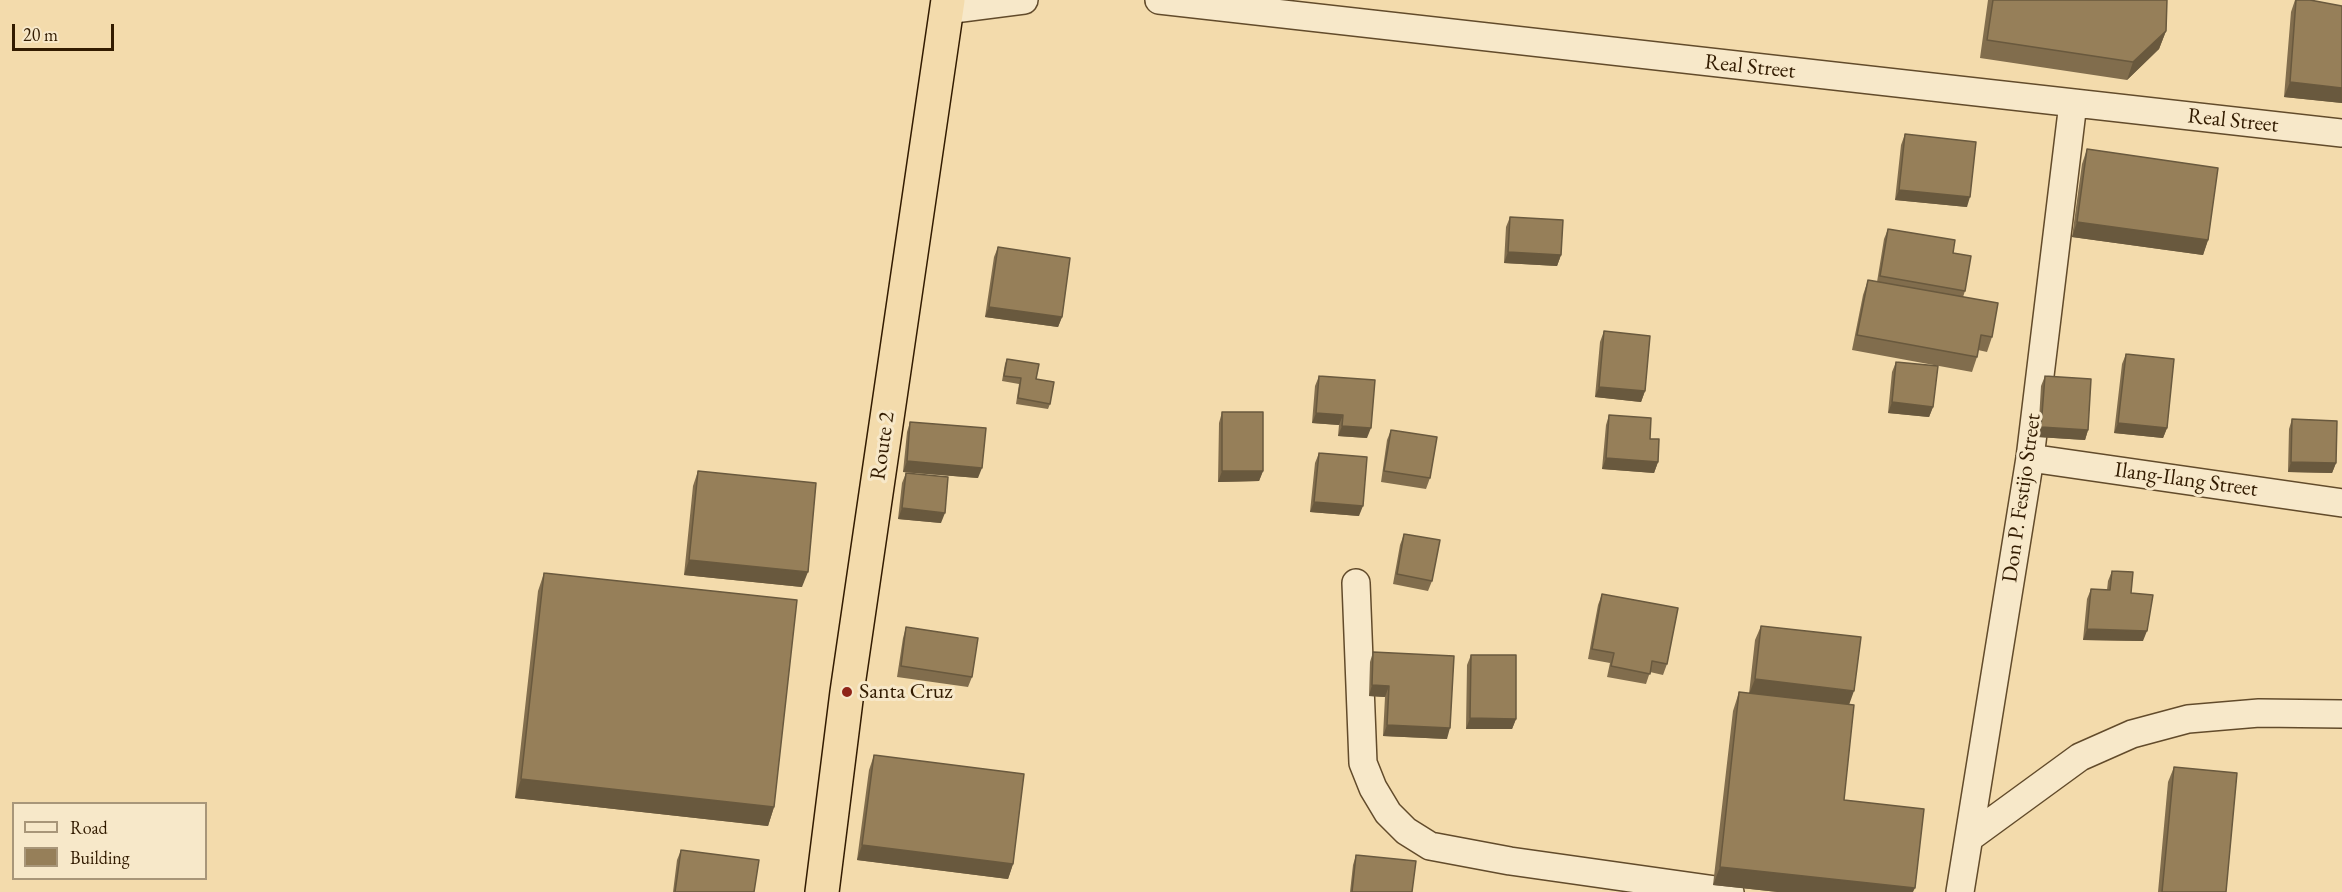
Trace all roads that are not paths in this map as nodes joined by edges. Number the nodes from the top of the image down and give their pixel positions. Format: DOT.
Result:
graph roads {
  1 [pos="1024,0"];
  2 [pos="1159,0"];
  3 [pos="947,5"];
  4 [pos="2073,103"];
  5 [pos="2342,133"];
  6 [pos="2030,458"];
  7 [pos="2342,503"];
  8 [pos="1356,583"];
  9 [pos="2342,714"];
  10 [pos="1969,838"];
  11 [pos="822,892"];
  12 [pos="1730,892"];
  13 [pos="1960,892"];
  1 -- 3 [label="street"];
  2 -- 4 [label="street, Real Street"];
  3 -- 11 [label="highway, Route 2"];
  4 -- 5 [label="street, Real Street"];
  4 -- 6 [label="street, Don P. Festijo Street"];
  6 -- 7 [label="street, Ilang-Ilang Street"];
  6 -- 10 [label="street, Don P. Festijo Street"];
  8 -- 12 [label="street"];
  9 -- 10 [label="street"];
  10 -- 13 [label="street, Don P. Festijo Street"];
}
